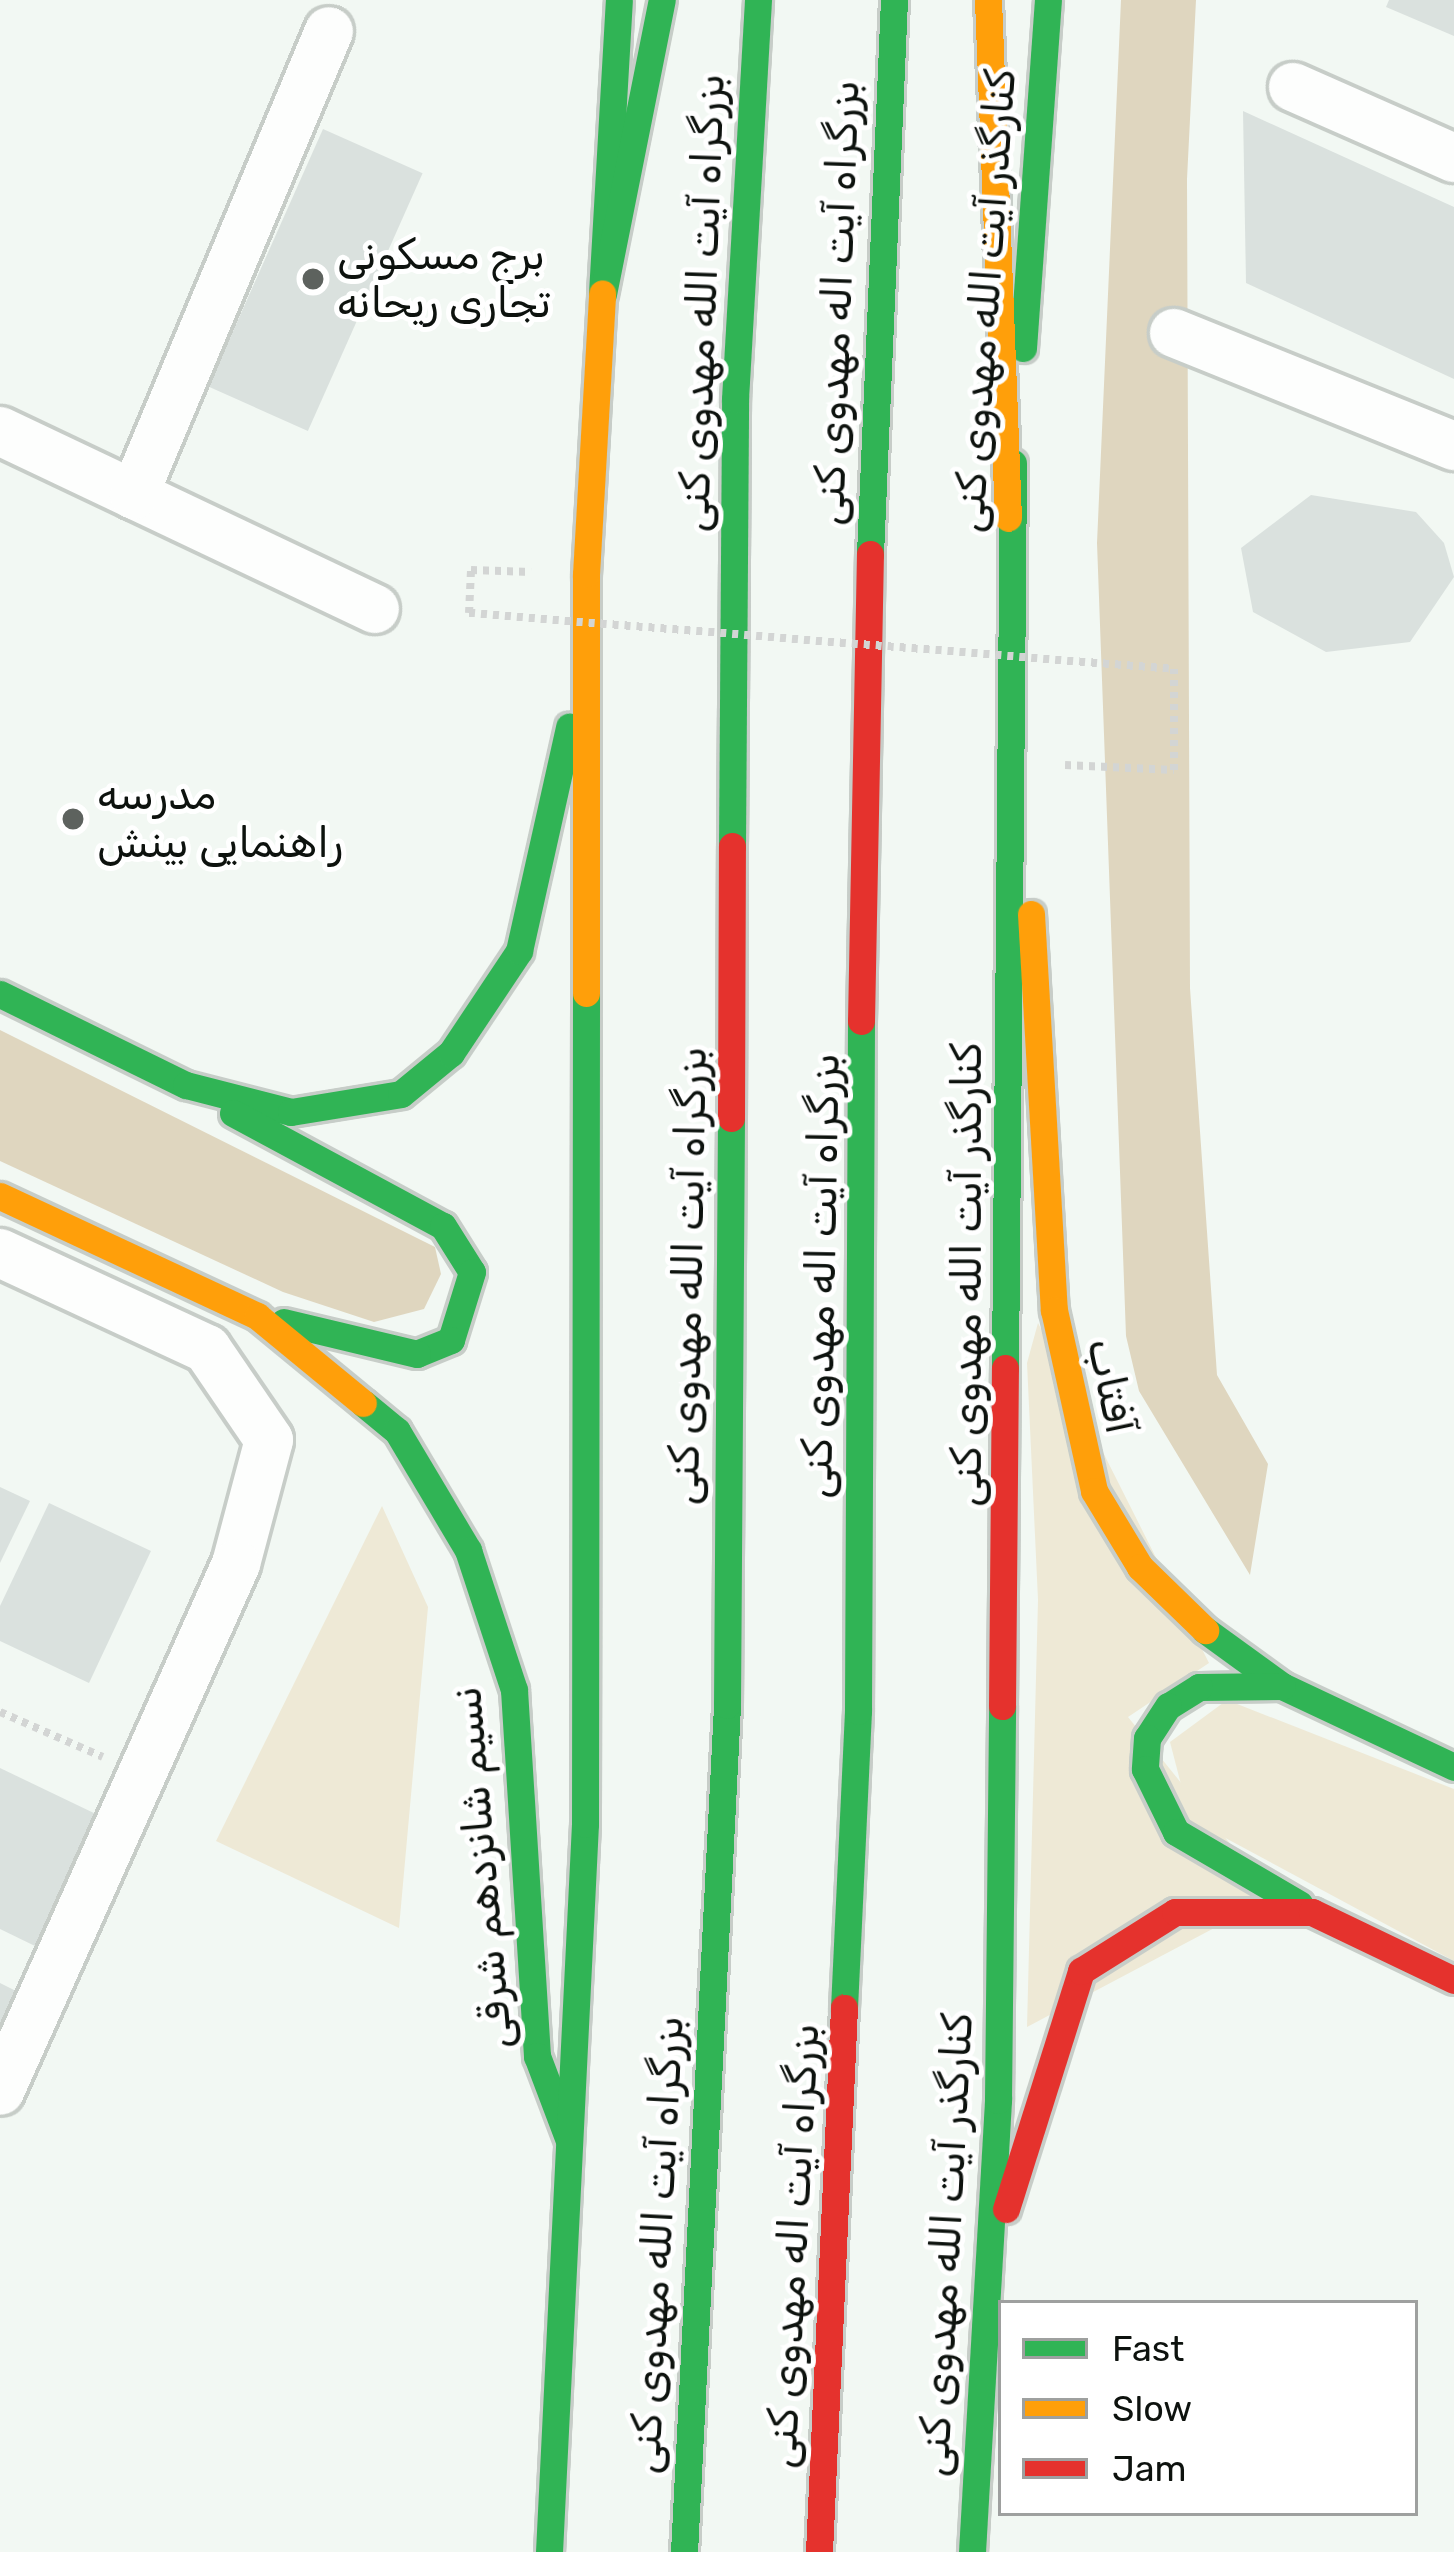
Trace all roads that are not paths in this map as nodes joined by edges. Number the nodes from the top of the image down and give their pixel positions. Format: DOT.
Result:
graph roads {
  1 [pos="620,0"];
  2 [pos="662,0"];
  3 [pos="758,0"];
  4 [pos="894,0"];
  5 [pos="988,0"];
  6 [pos="1048,0"];
  7 [pos="329,31"];
  8 [pos="1293,87"];
  9 [pos="1454,158"];
  10 [pos="603,293"];
  11 [pos="1174,333"];
  12 [pos="0,431"];
  13 [pos="1454,446"];
  14 [pos="134,495"];
  15 [pos="1008,518"];
  16 [pos="586,574"];
  17 [pos="375,609"];
  18 [pos="1011,835"];
  19 [pos="0,994"];
  20 [pos="186,1085"];
  21 [pos="0,1196"];
  22 [pos="0,1253"];
  23 [pos="257,1316"];
  24 [pos="1282,1686"];
  25 [pos="1454,1767"];
  26 [pos="1312,1912"];
  27 [pos="1454,1980"];
  28 [pos="0,2091"];
  29 [pos="568,2138"];
  30 [pos="991,2263"];
  31 [pos="549,2552"];
  32 [pos="684,2552"];
  33 [pos="819,2552"];
  34 [pos="972,2552"];
  1 -- 10 [label="main road"];
  2 -- 10 [label="main road"];
  3 -- 32 [label="main road, بزرگراه آیت الله مهدوی کنی"];
  4 -- 33 [label="main road, بزرگراه آیت اله مهدوی کنی"];
  5 -- 15 [label="main road"];
  6 -- 15 [label="main road, کنارگذر آیت الله مهدوی کنی"];
  7 -- 14 [label="street"];
  8 -- 9 [label="street"];
  10 -- 16 [label="main road"];
  11 -- 13 [label="street"];
  12 -- 14 [label="street"];
  14 -- 17 [label="street"];
  15 -- 18 [label="main road, کنارگذر آیت الله مهدوی کنی"];
  16 -- 20 [label="main road"];
  16 -- 29 [label="main road"];
  18 -- 24 [label="main road, آفتاب"];
  18 -- 30 [label="main road, کنارگذر آیت الله مهدوی کنی"];
  19 -- 20 [label="main road"];
  20 -- 23 [label="main road"];
  21 -- 23 [label="main road, نسیم شانزدهم شرقی"];
  22 -- 28 [label="street"];
  23 -- 29 [label="main road, نسیم شانزدهم شرقی"];
  24 -- 25 [label="main road, آفتاب"];
  24 -- 26 [label="main road"];
  26 -- 27 [label="main road"];
  26 -- 30 [label="main road"];
  29 -- 31 [label="main road"];
  30 -- 34 [label="main road, کنارگذر آیت الله مهدوی کنی"];
}
